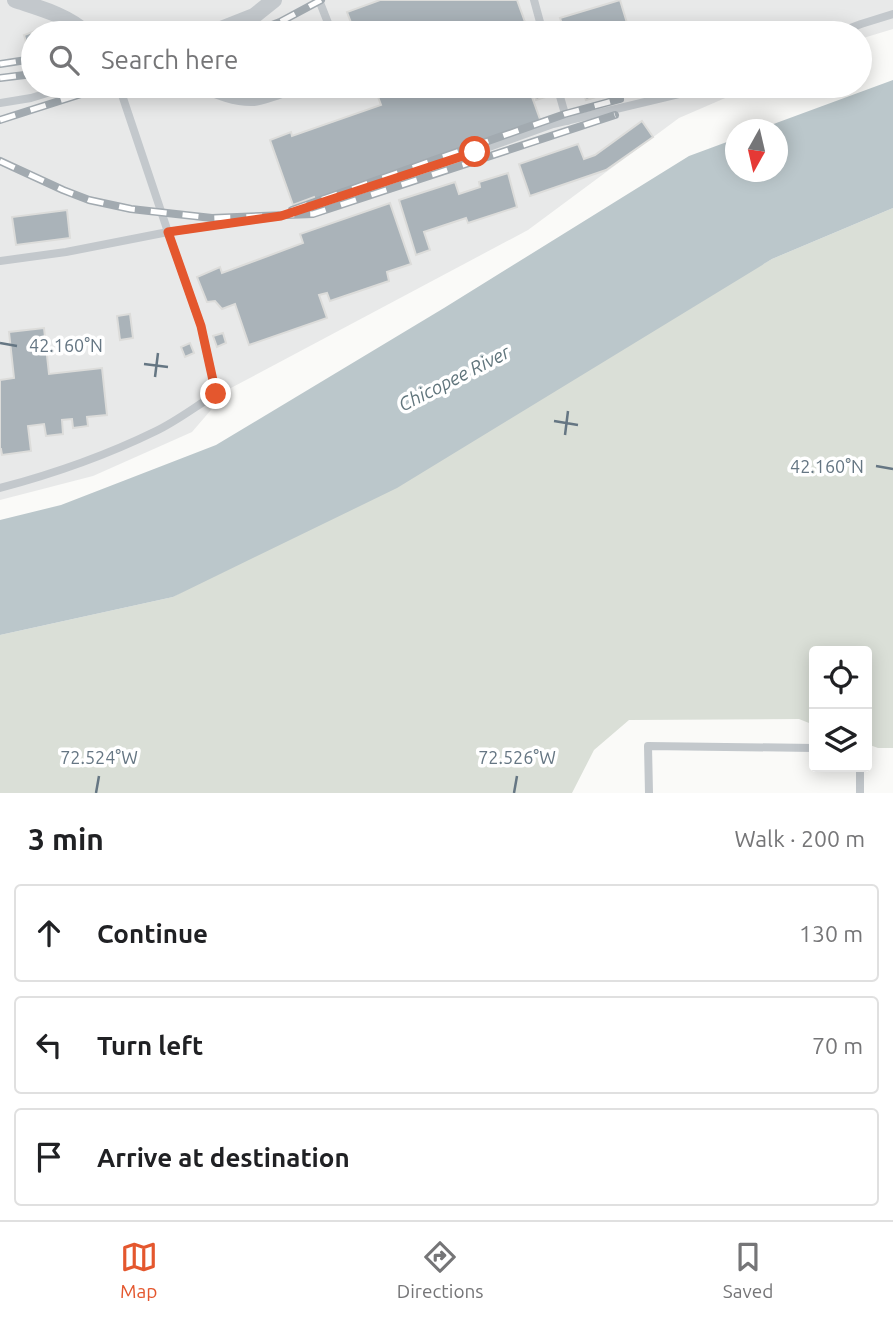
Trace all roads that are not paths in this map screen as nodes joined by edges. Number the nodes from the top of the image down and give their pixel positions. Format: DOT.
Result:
graph roads {
  1 [pos="15,0"];
  2 [pos="274,0"];
  3 [pos="319,0"];
  4 [pos="534,0"];
  5 [pos="893,15"];
  6 [pos="68,21"];
  7 [pos="241,21"];
  8 [pos="327,21"];
  9 [pos="540,21"];
  10 [pos="872,21"];
  11 [pos="31,98"];
  12 [pos="123,98"];
  13 [pos="232,98"];
  14 [pos="268,98"];
  15 [pos="560,98"];
  16 [pos="662,98"];
  17 [pos="0,103"];
  18 [pos="567,121"];
  19 [pos="168,232"];
  20 [pos="0,261"];
  21 [pos="0,488"];
  22 [pos="809,748"];
  23 [pos="860,772"];
  24 [pos="649,793"];
  25 [pos="860,793"];
  1 -- 6 [label="street"];
  2 -- 7 [label="street"];
  3 -- 8 [label="lane"];
  4 -- 9 [label="lane"];
  5 -- 10 [label="lane"];
  11 -- 17 [label="lane"];
  12 -- 19 [label="lane"];
  13 -- 14 [label="lane"];
  15 -- 18 [label="lane"];
  16 -- 18 [label="lane"];
  18 -- 19 [label="lane"];
  19 -- 20 [label="lane"];
  19 -- 21 [label="lane"];
  22 -- 24 [label="lane"];
  23 -- 25 [label="lane"];
}
